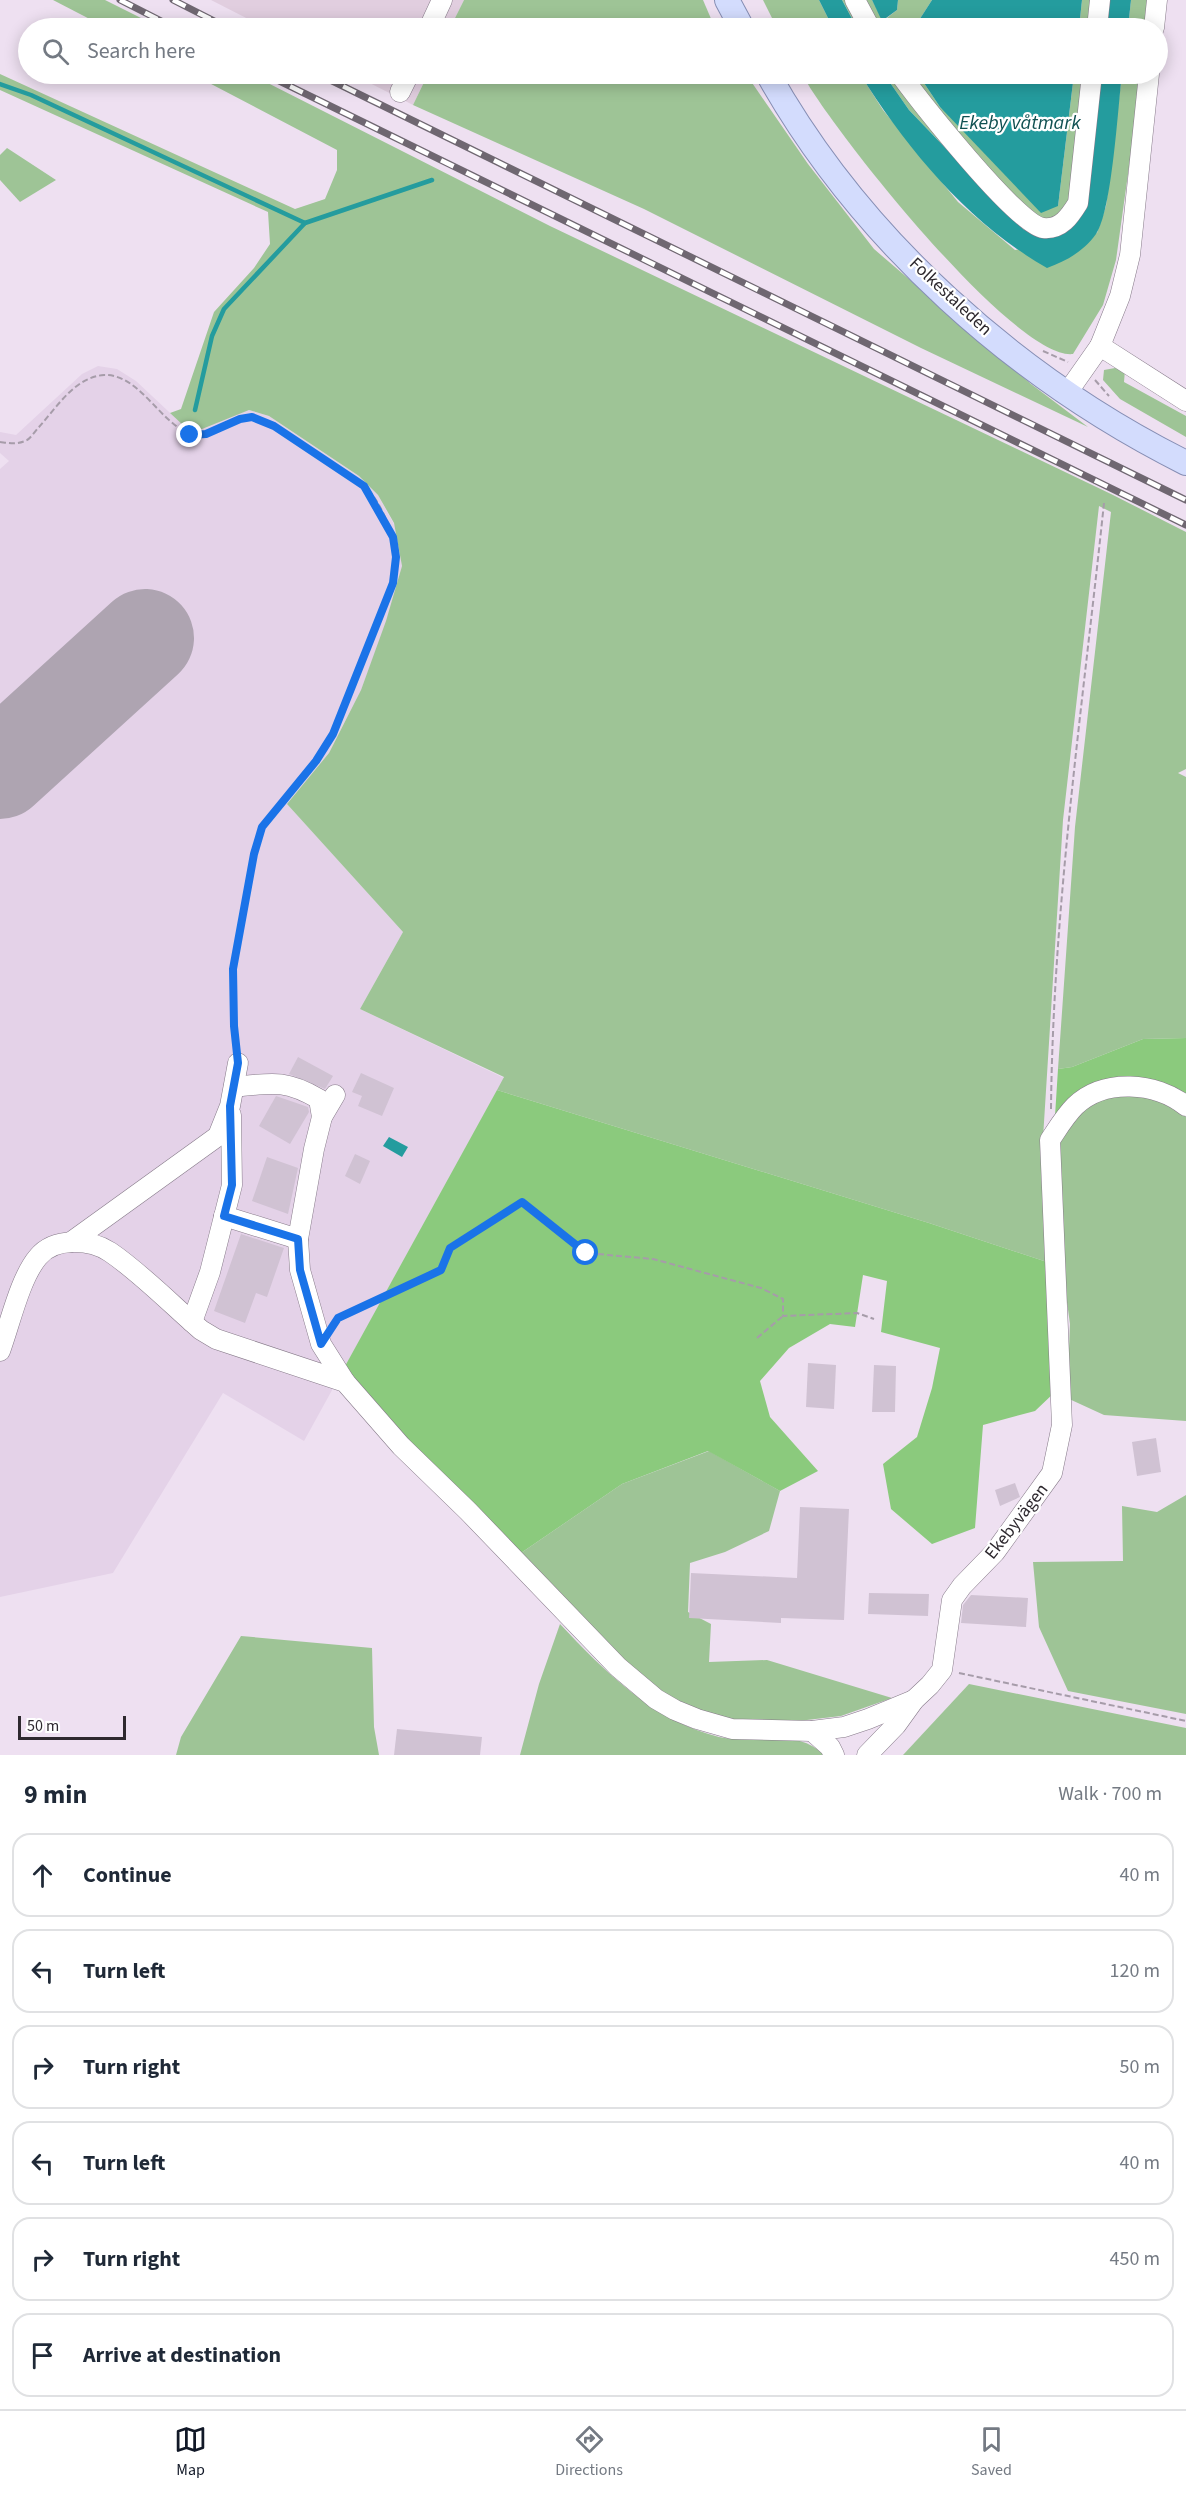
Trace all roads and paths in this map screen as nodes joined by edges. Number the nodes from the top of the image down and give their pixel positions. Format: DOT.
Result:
graph roads {
  1 [pos="442,0"];
  2 [pos="728,0"];
  3 [pos="855,0"];
  4 [pos="1100,0"];
  5 [pos="1157,0"];
  6 [pos="434,18"];
  7 [pos="737,18"];
  8 [pos="865,18"];
  9 [pos="1098,18"];
  10 [pos="1155,18"];
  11 [pos="404,84"];
  12 [pos="775,84"];
  13 [pos="907,84"];
  14 [pos="1091,84"];
  15 [pos="1148,84"];
  16 [pos="400,92"];
  17 [pos="1100,346"];
  18 [pos="1036,347"];
  19 [pos="1082,371"];
  20 [pos="1067,393"];
  21 [pos="1113,400"];
  22 [pos="1186,400"];
  23 [pos="0,442"];
  24 [pos="1186,463"];
  25 [pos="1104,503"];
  26 [pos="238,1063"];
  27 [pos="335,1095"];
  28 [pos="232,1096"];
  29 [pos="1186,1106"];
  30 [pos="322,1117"];
  31 [pos="1050,1140"];
  32 [pos="224,1216"];
  33 [pos="298,1239"];
  34 [pos="71,1242"];
  35 [pos="783,1316"];
  36 [pos="874,1319"];
  37 [pos="192,1322"];
  38 [pos="757,1338"];
  39 [pos="321,1344"];
  40 [pos="0,1351"];
  41 [pos="345,1382"];
  42 [pos="942,1670"];
  43 [pos="914,1700"];
  44 [pos="1186,1721"];
  45 [pos="812,1731"];
  46 [pos="834,1755"];
  47 [pos="867,1755"];
  1 -- 6 [label="street"];
  2 -- 7 [label="main road"];
  3 -- 8 [label="street"];
  4 -- 9 [label="street"];
  5 -- 10 [label="street"];
  11 -- 16 [label="street"];
  12 -- 20 [label="main road, Folkestaleden"];
  13 -- 14 [label="street"];
  15 -- 17 [label="street"];
  17 -- 19 [label="street"];
  17 -- 22 [label="street"];
  18 -- 19 [label="path"];
  19 -- 20 [label="street"];
  19 -- 21 [label="path"];
  20 -- 24 [label="main road, Folkestaleden"];
  23 -- 26 [label="path"];
  25 -- 31 [label="path"];
  26 -- 28 [label="street"];
  27 -- 30 [label="street"];
  28 -- 30 [label="street"];
  28 -- 32 [label="street"];
  28 -- 34 [label="street"];
  29 -- 31 [label="street"];
  30 -- 33 [label="street"];
  31 -- 42 [label="street, Ekebyvägen"];
  32 -- 33 [label="street"];
  32 -- 37 [label="street"];
  33 -- 39 [label="street"];
  34 -- 37 [label="street"];
  34 -- 40 [label="street"];
  35 -- 36 [label="path"];
  35 -- 38 [label="path"];
  35 -- 39 [label="path"];
  37 -- 41 [label="street"];
  39 -- 41 [label="street"];
  41 -- 45 [label="street"];
  42 -- 43 [label="street"];
  42 -- 44 [label="path"];
  43 -- 45 [label="street"];
  43 -- 47 [label="street"];
  45 -- 46 [label="street"];
}
